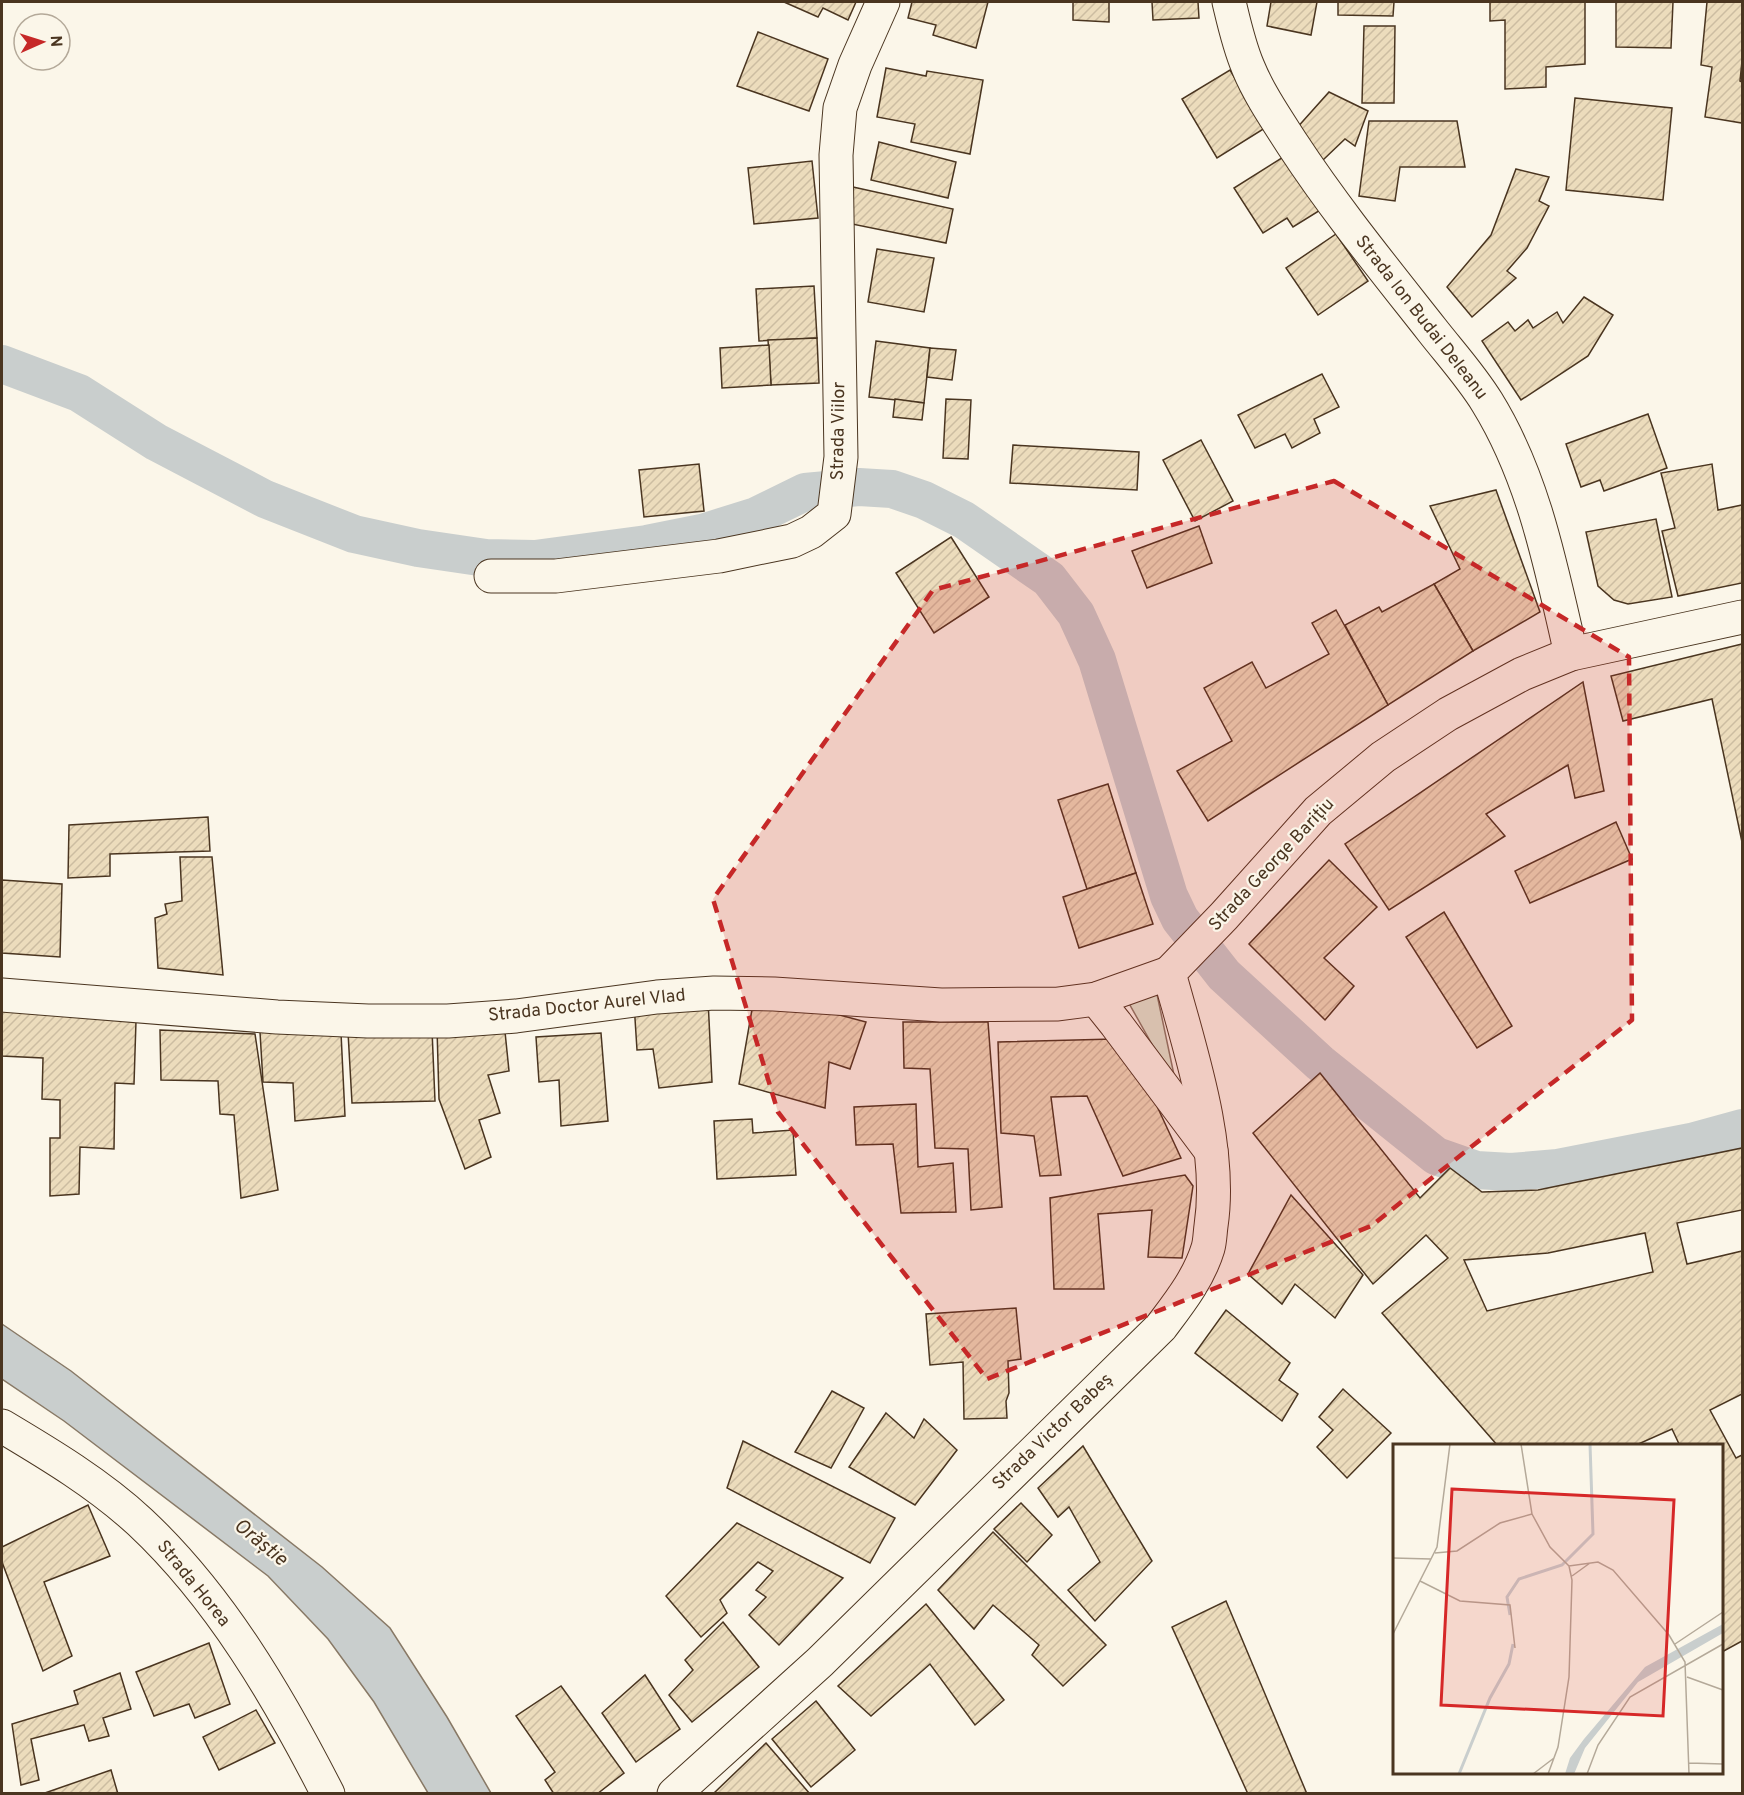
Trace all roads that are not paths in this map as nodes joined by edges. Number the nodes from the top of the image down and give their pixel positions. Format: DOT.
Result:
graph roads {
  1 [pos="883,2"];
  2 [pos="1229,2"];
  3 [pos="491,576"];
  4 [pos="1743,617"];
  5 [pos="1571,654"];
  6 [pos="1179,963"];
  7 [pos="2,995"];
  8 [pos="1095,999"];
  9 [pos="1211,1151"];
  10 [pos="2,1426"];
  11 [pos="328,1794"];
  12 [pos="674,1794"];
  1 -- 3 [label="street, Strada Viilor"];
  2 -- 5 [label="street, Strada Ion Budai Deleanu"];
  4 -- 5 [label="street, Strada George Barițiu"];
  5 -- 6 [label="street, Strada George Barițiu"];
  6 -- 8 [label="street, Strada Doctor Aurel Vlad"];
  6 -- 9 [label="street, Strada Victor Babeș"];
  7 -- 8 [label="street, Strada Doctor Aurel Vlad"];
  8 -- 9 [label="street"];
  9 -- 12 [label="street, Strada Victor Babeș"];
  10 -- 11 [label="street, Strada Horea"];
}
